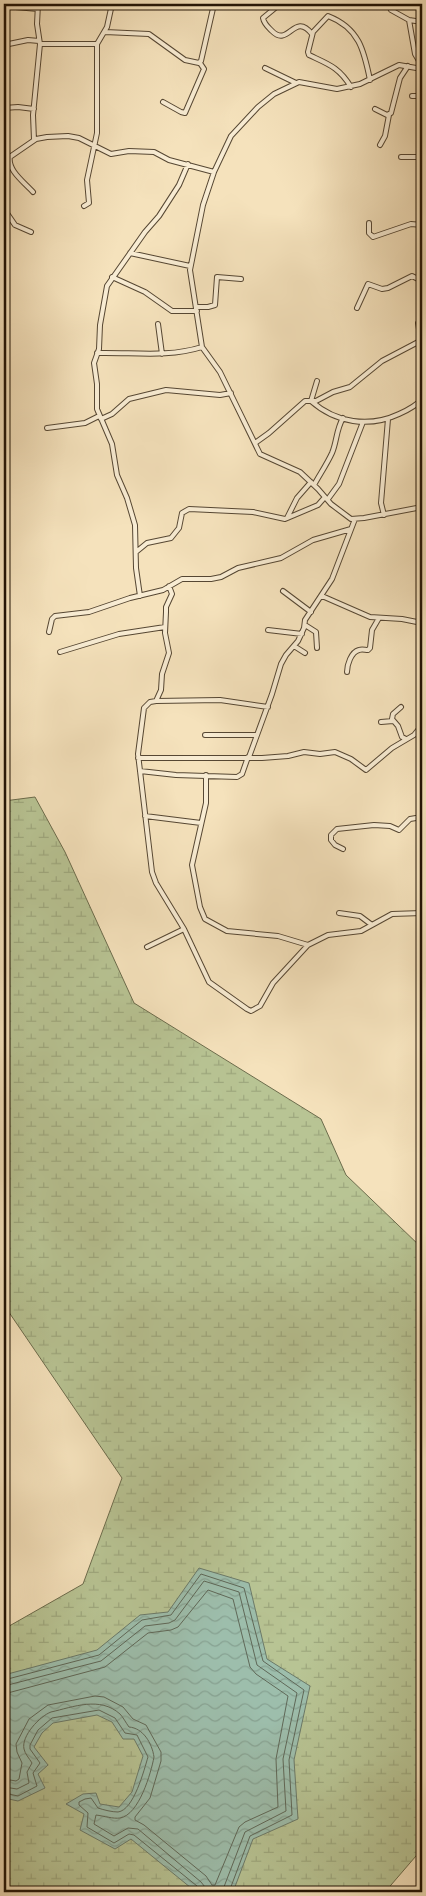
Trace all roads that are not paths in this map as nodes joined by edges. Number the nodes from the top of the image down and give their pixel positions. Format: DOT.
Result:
graph roads {
  1 [pos="38,4"];
  2 [pos="112,4"];
  3 [pos="214,4"];
  4 [pos="280,4"];
  5 [pos="388,4"];
  6 [pos="4,6"];
  7 [pos="38,9"];
  8 [pos="409,20"];
  9 [pos="422,22"];
  10 [pos="105,32"];
  11 [pos="312,34"];
  12 [pos="40,42"];
  13 [pos="97,44"];
  14 [pos="4,45"];
  15 [pos="415,54"];
  16 [pos="200,62"];
  17 [pos="408,66"];
  18 [pos="414,67"];
  19 [pos="265,68"];
  20 [pos="422,68"];
  21 [pos="370,80"];
  22 [pos="296,83"];
  23 [pos="351,87"];
  24 [pos="412,96"];
  25 [pos="422,96"];
  26 [pos="163,102"];
  27 [pos="4,108"];
  28 [pos="375,109"];
  29 [pos="34,110"];
  30 [pos="389,115"];
  31 [pos="34,140"];
  32 [pos="380,145"];
  33 [pos="95,146"];
  34 [pos="10,156"];
  35 [pos="402,157"];
  36 [pos="422,157"];
  37 [pos="4,161"];
  38 [pos="188,164"];
  39 [pos="214,172"];
  40 [pos="33,192"];
  41 [pos="84,206"];
  42 [pos="4,209"];
  43 [pos="369,223"];
  44 [pos="422,225"];
  45 [pos="31,232"];
  46 [pos="130,253"];
  47 [pos="190,266"];
  48 [pos="112,277"];
  49 [pos="241,279"];
  50 [pos="422,281"];
  51 [pos="357,308"];
  52 [pos="196,309"];
  53 [pos="418,323"];
  54 [pos="158,324"];
  55 [pos="422,340"];
  56 [pos="202,347"];
  57 [pos="97,353"];
  58 [pos="162,354"];
  59 [pos="317,381"];
  60 [pos="231,393"];
  61 [pos="422,399"];
  62 [pos="311,401"];
  63 [pos="420,404"];
  64 [pos="100,418"];
  65 [pos="343,418"];
  66 [pos="388,419"];
  67 [pos="363,422"];
  68 [pos="47,428"];
  69 [pos="255,443"];
  70 [pos="312,483"];
  71 [pos="327,498"];
  72 [pos="422,506"];
  73 [pos="384,515"];
  74 [pos="287,518"];
  75 [pos="355,519"];
  76 [pos="351,530"];
  77 [pos="136,552"];
  78 [pos="169,586"];
  79 [pos="283,591"];
  80 [pos="140,596"];
  81 [pos="322,596"];
  82 [pos="311,612"];
  83 [pos="379,618"];
  84 [pos="422,623"];
  85 [pos="304,625"];
  86 [pos="165,627"];
  87 [pos="268,630"];
  88 [pos="49,632"];
  89 [pos="302,634"];
  90 [pos="294,646"];
  91 [pos="317,648"];
  92 [pos="60,652"];
  93 [pos="305,653"];
  94 [pos="347,672"];
  95 [pos="156,700"];
  96 [pos="268,707"];
  97 [pos="401,707"];
  98 [pos="393,721"];
  99 [pos="381,722"];
  100 [pos="422,725"];
  101 [pos="256,735"];
  102 [pos="206,736"];
  103 [pos="406,739"];
  104 [pos="248,757"];
  105 [pos="138,758"];
  106 [pos="140,771"];
  107 [pos="206,775"];
  108 [pos="145,816"];
  109 [pos="422,817"];
  110 [pos="201,824"];
  111 [pos="343,849"];
  112 [pos="339,913"];
  113 [pos="422,913"];
  114 [pos="372,925"];
  115 [pos="184,929"];
  116 [pos="308,945"];
  117 [pos="147,947"];
  1 -- 7 [label="street"];
  2 -- 10 [label="street"];
  3 -- 16 [label="street"];
  4 -- 11 [label="street"];
  5 -- 8 [label="street"];
  6 -- 7 [label="street"];
  7 -- 12 [label="street"];
  8 -- 9 [label="street"];
  8 -- 15 [label="street"];
  10 -- 13 [label="street"];
  10 -- 16 [label="street"];
  11 -- 21 [label="street"];
  11 -- 23 [label="street"];
  12 -- 13 [label="street"];
  12 -- 14 [label="street"];
  12 -- 29 [label="street"];
  13 -- 33 [label="street"];
  15 -- 18 [label="street"];
  15 -- 20 [label="street"];
  16 -- 26 [label="street"];
  17 -- 18 [label="street"];
  17 -- 21 [label="street"];
  17 -- 30 [label="street"];
  18 -- 20 [label="street"];
  19 -- 22 [label="street"];
  21 -- 23 [label="street"];
  22 -- 23 [label="street"];
  22 -- 39 [label="street"];
  24 -- 25 [label="street"];
  27 -- 29 [label="street"];
  28 -- 30 [label="street"];
  29 -- 31 [label="street"];
  30 -- 32 [label="street"];
  31 -- 33 [label="street"];
  31 -- 34 [label="street"];
  33 -- 38 [label="street"];
  33 -- 41 [label="street"];
  34 -- 37 [label="street"];
  34 -- 40 [label="street"];
  35 -- 36 [label="street"];
  38 -- 39 [label="street"];
  38 -- 46 [label="street"];
  39 -- 47 [label="street"];
  42 -- 45 [label="street"];
  43 -- 44 [label="street"];
  46 -- 47 [label="street"];
  46 -- 48 [label="street"];
  47 -- 52 [label="street"];
  48 -- 52 [label="street"];
  48 -- 57 [label="street"];
  49 -- 52 [label="street"];
  50 -- 51 [label="street"];
  52 -- 56 [label="street"];
  53 -- 55 [label="street"];
  54 -- 58 [label="street"];
  55 -- 62 [label="street"];
  56 -- 58 [label="street"];
  56 -- 60 [label="street"];
  57 -- 58 [label="street"];
  57 -- 64 [label="street"];
  59 -- 62 [label="street"];
  60 -- 64 [label="street"];
  60 -- 69 [label="street"];
  61 -- 63 [label="street"];
  62 -- 65 [label="street"];
  62 -- 69 [label="street"];
  63 -- 66 [label="street"];
  64 -- 68 [label="street"];
  64 -- 77 [label="street"];
  65 -- 67 [label="street"];
  65 -- 70 [label="street"];
  66 -- 67 [label="street"];
  66 -- 73 [label="street"];
  67 -- 71 [label="street"];
  69 -- 70 [label="street"];
  70 -- 71 [label="street"];
  70 -- 74 [label="street"];
  71 -- 74 [label="street"];
  71 -- 75 [label="street"];
  72 -- 73 [label="street"];
  73 -- 75 [label="street"];
  74 -- 77 [label="street"];
  75 -- 76 [label="street"];
  76 -- 78 [label="street"];
  76 -- 81 [label="street"];
  77 -- 80 [label="street"];
  78 -- 80 [label="street"];
  78 -- 86 [label="street"];
  79 -- 82 [label="street"];
  80 -- 88 [label="street"];
  81 -- 82 [label="street"];
  81 -- 83 [label="street"];
  82 -- 85 [label="street"];
  83 -- 84 [label="street"];
  83 -- 94 [label="street"];
  85 -- 89 [label="street"];
  85 -- 91 [label="street"];
  86 -- 92 [label="street"];
  86 -- 95 [label="street"];
  87 -- 89 [label="street"];
  89 -- 90 [label="street"];
  90 -- 93 [label="street"];
  90 -- 96 [label="street"];
  95 -- 96 [label="street"];
  95 -- 105 [label="street"];
  96 -- 101 [label="street"];
  97 -- 98 [label="street"];
  98 -- 99 [label="street"];
  98 -- 103 [label="street"];
  100 -- 103 [label="street"];
  101 -- 102 [label="street"];
  101 -- 104 [label="street"];
  103 -- 104 [label="street"];
  104 -- 105 [label="street"];
  104 -- 107 [label="street"];
  105 -- 106 [label="street"];
  106 -- 107 [label="street"];
  106 -- 108 [label="street"];
  107 -- 110 [label="street"];
  108 -- 110 [label="street"];
  108 -- 115 [label="street"];
  109 -- 111 [label="street"];
  110 -- 116 [label="street"];
  112 -- 114 [label="street"];
  113 -- 114 [label="street"];
  114 -- 116 [label="street"];
  115 -- 116 [label="street"];
  115 -- 117 [label="street"];
}
